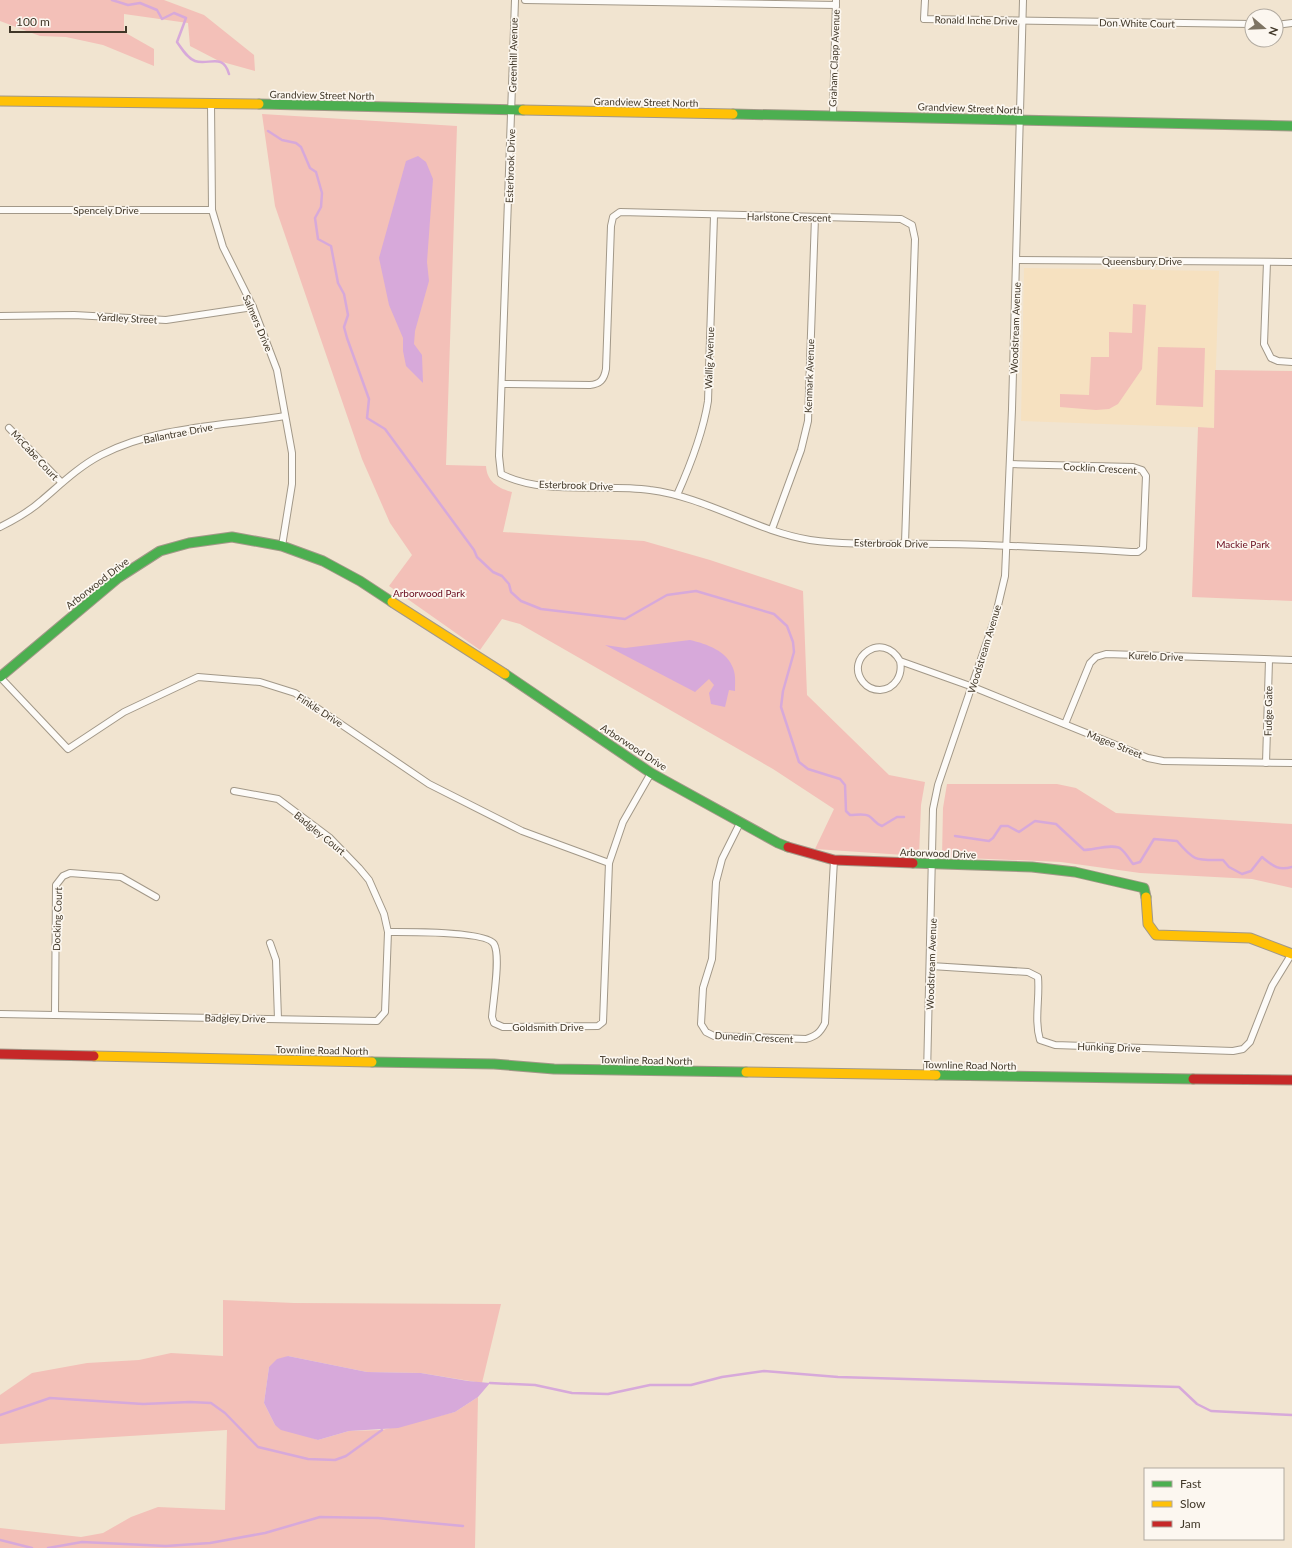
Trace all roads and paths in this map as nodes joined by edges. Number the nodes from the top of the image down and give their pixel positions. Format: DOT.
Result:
graph roads {
  1 [pos="515,0"];
  2 [pos="525,0"];
  3 [pos="925,0"];
  4 [pos="1023,0"];
  5 [pos="836,2"];
  6 [pos="1022,21"];
  7 [pos="1244,24"];
  8 [pos="0,101"];
  9 [pos="211,103"];
  10 [pos="512,111"];
  11 [pos="833,115"];
  12 [pos="1019,121"];
  13 [pos="1292,126"];
  14 [pos="0,210"];
  15 [pos="212,210"];
  16 [pos="714,216"];
  17 [pos="815,218"];
  18 [pos="1017,260"];
  19 [pos="1267,262"];
  20 [pos="1292,262"];
  21 [pos="253,307"];
  22 [pos="0,316"];
  23 [pos="1292,362"];
  24 [pos="502,384"];
  25 [pos="285,416"];
  26 [pos="9,428"];
  27 [pos="1010,464"];
  28 [pos="61,482"];
  29 [pos="677,495"];
  30 [pos="0,527"];
  31 [pos="772,529"];
  32 [pos="905,543"];
  33 [pos="1007,545"];
  34 [pos="282,546"];
  35 [pos="1269,660"];
  36 [pos="1292,660"];
  37 [pos="900,662"];
  38 [pos="0,677"];
  39 [pos="973,687"];
  40 [pos="1065,724"];
  41 [pos="1266,763"];
  42 [pos="1292,763"];
  43 [pos="652,773"];
  44 [pos="234,791"];
  45 [pos="740,823"];
  46 [pos="834,860"];
  47 [pos="609,863"];
  48 [pos="933,864"];
  49 [pos="156,897"];
  50 [pos="388,932"];
  51 [pos="270,943"];
  52 [pos="1292,955"];
  53 [pos="931,966"];
  54 [pos="0,1014"];
  55 [pos="55,1014"];
  56 [pos="278,1019"];
  57 [pos="0,1054"];
  58 [pos="927,1075"];
  59 [pos="1292,1080"];
  1 -- 10 [label="street, Greenhill Avenue"];
  2 -- 5 [label="street"];
  3 -- 6 [label="street, Ronald Inche Drive"];
  4 -- 6 [label="street, Woodstream Avenue"];
  5 -- 11 [label="street, Graham Clapp Avenue"];
  6 -- 7 [label="street, Don White Court"];
  6 -- 12 [label="street, Woodstream Avenue"];
  8 -- 9 [label="street, Grandview Street North"];
  9 -- 10 [label="street, Grandview Street North"];
  9 -- 15 [label="street, Salmers Drive"];
  10 -- 11 [label="street, Grandview Street North"];
  10 -- 24 [label="street, Esterbrook Drive"];
  11 -- 12 [label="street, Grandview Street North"];
  12 -- 13 [label="street, Grandview Street North"];
  12 -- 18 [label="street, Woodstream Avenue"];
  14 -- 15 [label="street, Spencely Drive"];
  15 -- 21 [label="street, Salmers Drive"];
  16 -- 17 [label="street, Harlstone Crescent"];
  16 -- 24 [label="street, Harlstone Crescent"];
  16 -- 29 [label="street, Wallig Avenue"];
  17 -- 31 [label="street, Kenmark Avenue"];
  17 -- 32 [label="street, Harlstone Crescent"];
  18 -- 19 [label="street, Queensbury Drive"];
  18 -- 27 [label="street, Woodstream Avenue"];
  19 -- 20 [label="street, Queensbury Drive"];
  19 -- 23 [label="street"];
  21 -- 22 [label="street, Yardley Street"];
  21 -- 25 [label="street, Salmers Drive"];
  24 -- 29 [label="street, Esterbrook Drive"];
  25 -- 28 [label="street, Ballantrae Drive"];
  25 -- 34 [label="street, Salmers Drive"];
  26 -- 28 [label="street, McCabe Court"];
  27 -- 33 [label="street, Woodstream Avenue"];
  27 -- 33 [label="street, Cocklin Crescent"];
  28 -- 30 [label="street, Ballantrae Drive"];
  29 -- 31 [label="street, Esterbrook Drive"];
  31 -- 32 [label="street, Esterbrook Drive"];
  32 -- 33 [label="street, Esterbrook Drive"];
  33 -- 39 [label="street, Woodstream Avenue"];
  34 -- 38 [label="street, Arborwood Drive"];
  34 -- 43 [label="street, Arborwood Drive"];
  35 -- 36 [label="street, Kurelo Drive"];
  35 -- 40 [label="street, Kurelo Drive"];
  35 -- 41 [label="street, Fudge Gate"];
  37 -- 37 [label="street"];
  37 -- 39 [label="street, Magee Street"];
  38 -- 47 [label="street, Finkle Drive"];
  39 -- 40 [label="street, Magee Street"];
  39 -- 48 [label="street, Woodstream Avenue"];
  40 -- 41 [label="street, Magee Street"];
  41 -- 42 [label="street, Magee Street"];
  43 -- 45 [label="street, Arborwood Drive"];
  43 -- 47 [label="street, Goldsmith Drive"];
  44 -- 50 [label="street, Badgley Court"];
  45 -- 46 [label="street, Arborwood Drive"];
  45 -- 46 [label="street, Dunedin Crescent"];
  46 -- 48 [label="street, Arborwood Drive"];
  47 -- 50 [label="street, Goldsmith Drive"];
  48 -- 52 [label="street, Arborwood Drive"];
  48 -- 53 [label="street, Woodstream Avenue"];
  49 -- 55 [label="street, Docking Court"];
  50 -- 56 [label="street, Badgley Drive"];
  51 -- 56 [label="street"];
  52 -- 53 [label="street, Hunking Drive"];
  53 -- 58 [label="street, Woodstream Avenue"];
  54 -- 55 [label="street, Badgley Drive"];
  55 -- 56 [label="street, Badgley Drive"];
  57 -- 58 [label="street, Townline Road North"];
  58 -- 59 [label="street, Townline Road North"];
}
